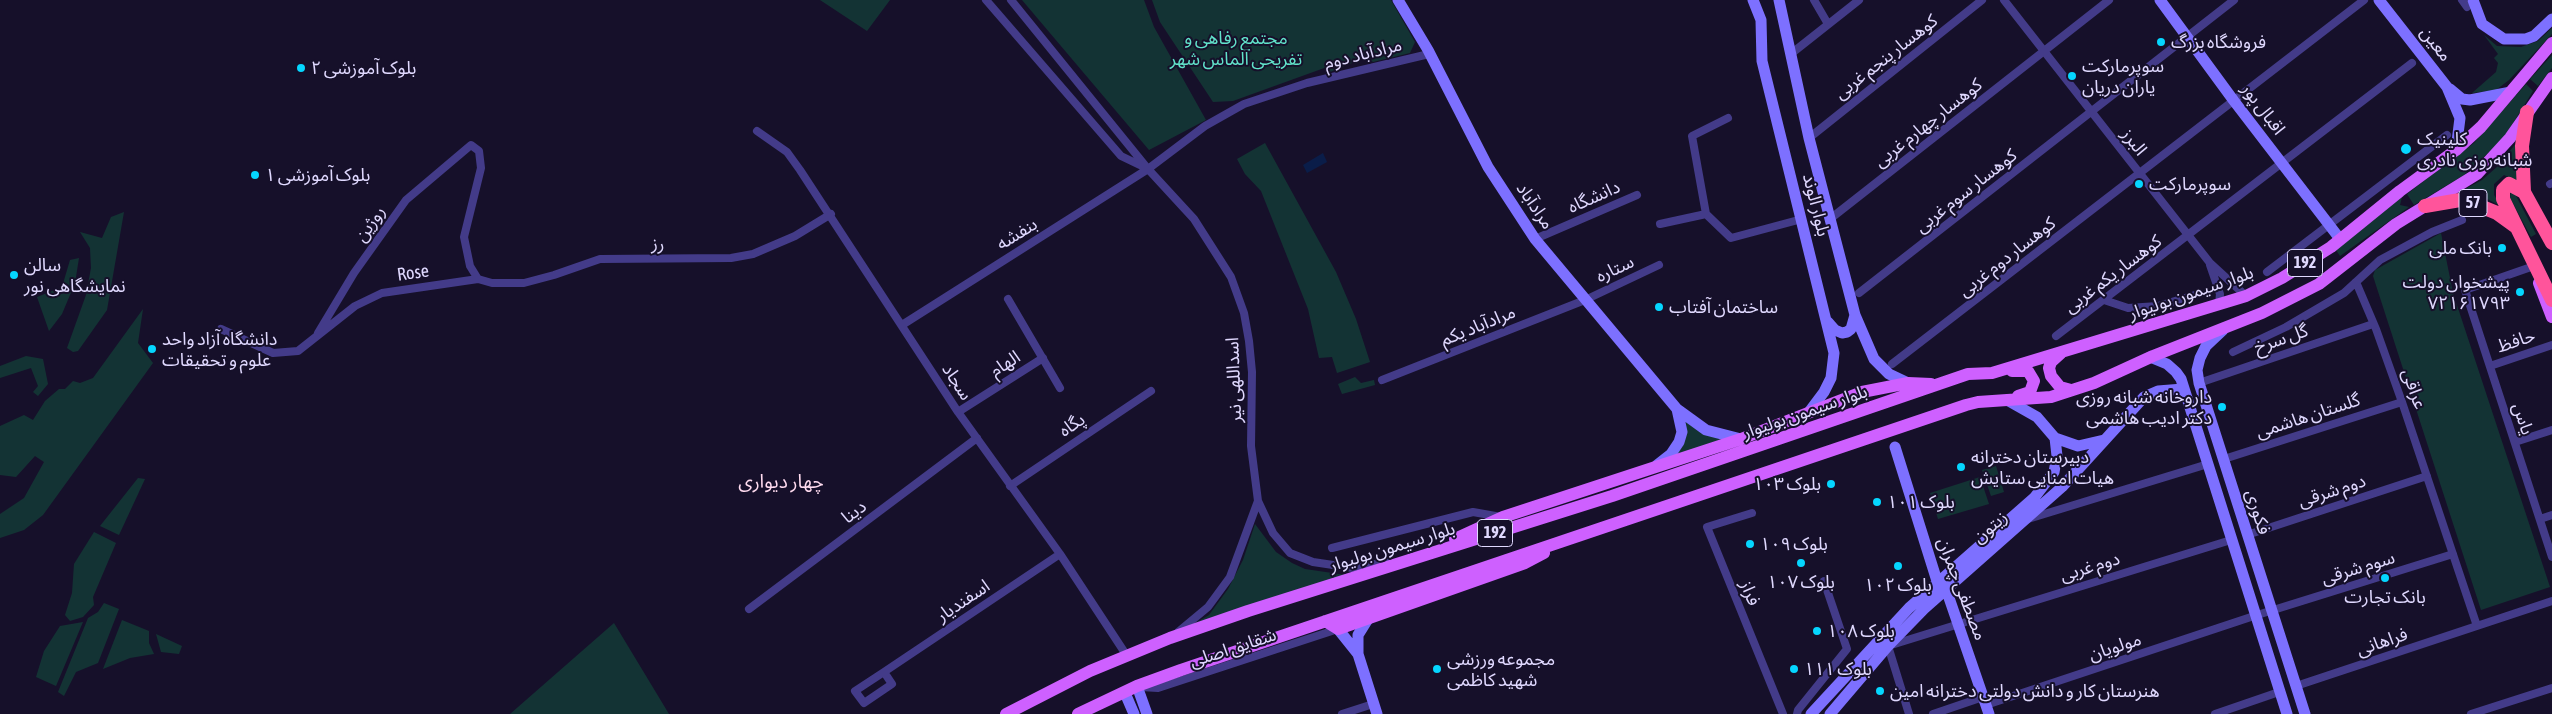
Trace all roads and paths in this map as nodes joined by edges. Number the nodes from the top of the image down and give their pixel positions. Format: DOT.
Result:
graph roads {
  1 [pos="986,0"];
  2 [pos="1011,0"];
  3 [pos="1398,0"];
  4 [pos="1754,0"];
  5 [pos="1779,0"];
  6 [pos="1814,0"];
  7 [pos="1859,0"];
  8 [pos="1982,0"];
  9 [pos="2004,0"];
  10 [pos="2109,0"];
  11 [pos="2160,0"];
  12 [pos="2234,0"];
  13 [pos="2364,0"];
  14 [pos="2379,0"];
  15 [pos="2467,2"];
  16 [pos="2552,20"];
  17 [pos="1828,24"];
  18 [pos="2188,35"];
  19 [pos="2552,43"];
  20 [pos="2044,51"];
  21 [pos="1792,53"];
  22 [pos="1430,54"];
  23 [pos="2412,63"];
  24 [pos="2552,78"];
  25 [pos="2447,86"];
  26 [pos="2511,92"];
  27 [pos="2234,102"];
  28 [pos="2092,112"];
  29 [pos="2528,112"];
  30 [pos="1728,118"];
  31 [pos="757,131"];
  32 [pos="2447,135"];
  33 [pos="1808,138"];
  34 [pos="2456,150"];
  35 [pos="2282,163"];
  36 [pos="1148,168"];
  37 [pos="2140,174"];
  38 [pos="2524,192"];
  39 [pos="1636,195"];
  40 [pos="2426,206"];
  41 [pos="831,214"];
  42 [pos="1706,214"];
  43 [pos="1802,220"];
  44 [pos="1830,220"];
  45 [pos="2462,220"];
  46 [pos="1660,224"];
  47 [pos="2330,225"];
  48 [pos="2515,226"];
  49 [pos="2189,236"];
  50 [pos="2340,238"];
  51 [pos="1535,239"];
  52 [pos="2552,243"];
  53 [pos="2210,263"];
  54 [pos="1658,265"];
  55 [pos="2534,266"];
  56 [pos="2267,272"];
  57 [pos="478,279"];
  58 [pos="2356,282"];
  59 [pos="1858,293"];
  60 [pos="2195,295"];
  61 [pos="2246,296"];
  62 [pos="1008,299"];
  63 [pos="1585,300"];
  64 [pos="2104,300"];
  65 [pos="2552,300"];
  66 [pos="2219,304"];
  67 [pos="1855,315"];
  68 [pos="2552,317"];
  69 [pos="1828,322"];
  70 [pos="2373,324"];
  71 [pos="902,325"];
  72 [pos="2227,328"];
  73 [pos="221,329"];
  74 [pos="2056,336"];
  75 [pos="315,338"];
  76 [pos="2552,345"];
  77 [pos="2063,352"];
  78 [pos="2233,352"];
  79 [pos="1043,358"];
  80 [pos="2150,358"];
  81 [pos="1892,364"];
  82 [pos="2490,366"];
  83 [pos="1992,373"];
  84 [pos="1382,380"];
  85 [pos="2199,383"];
  86 [pos="1908,384"];
  87 [pos="1939,384"];
  88 [pos="1060,388"];
  89 [pos="2183,389"];
  90 [pos="2071,390"];
  91 [pos="1151,391"];
  92 [pos="2006,400"];
  93 [pos="2402,402"];
  94 [pos="1677,409"];
  95 [pos="958,412"];
  96 [pos="1808,412"];
  97 [pos="2552,430"];
  98 [pos="977,438"];
  99 [pos="1741,438"];
  100 [pos="2055,438"];
  101 [pos="2105,439"];
  102 [pos="2515,442"];
  103 [pos="1895,447"];
  104 [pos="2224,459"];
  105 [pos="2208,464"];
  106 [pos="1653,468"];
  107 [pos="2427,476"];
  108 [pos="1010,486"];
  109 [pos="1258,501"];
  110 [pos="1752,513"];
  111 [pos="2552,515"];
  112 [pos="1503,517"];
  113 [pos="2026,519"];
  114 [pos="2540,519"];
  115 [pos="2247,535"];
  116 [pos="1572,537"];
  117 [pos="2231,540"];
  118 [pos="1332,548"];
  119 [pos="1060,554"];
  120 [pos="2453,554"];
  121 [pos="1416,556"];
  122 [pos="2552,557"];
  123 [pos="1824,581"];
  124 [pos="1941,585"];
  125 [pos="2552,600"];
  126 [pos="749,610"];
  127 [pos="2271,611"];
  128 [pos="2254,616"];
  129 [pos="1368,619"];
  130 [pos="1325,621"];
  131 [pos="1958,623"];
  132 [pos="2477,626"];
  133 [pos="1338,629"];
  134 [pos="1170,638"];
  135 [pos="1888,646"];
  136 [pos="1358,654"];
  137 [pos="1126,656"];
  138 [pos="884,672"];
  139 [pos="1137,686"];
  140 [pos="2296,686"];
  141 [pos="2552,688"];
  142 [pos="2279,692"];
  143 [pos="1125,693"];
  144 [pos="1986,705"];
  145 [pos="1375,709"];
  146 [pos="1006,714"];
  147 [pos="1078,714"];
  148 [pos="1134,714"];
  149 [pos="1147,714"];
  150 [pos="1342,714"];
  151 [pos="1783,714"];
  152 [pos="1797,714"];
  153 [pos="1811,714"];
  154 [pos="1830,714"];
  155 [pos="1909,714"];
  156 [pos="1933,714"];
  157 [pos="2215,714"];
  158 [pos="2287,714"];
  159 [pos="2305,714"];
  160 [pos="2472,714"];
  1 -- 36 [label="street, اسداللهی نیر"];
  2 -- 36 [label="street, اسداللهی نیر"];
  3 -- 22 [label="street, مرادآباد"];
  4 -- 43 [label="street, بلوار الوند"];
  5 -- 21 [label="street, بلوار الوند"];
  6 -- 17 [label="street"];
  7 -- 17 [label="street"];
  8 -- 33 [label="street, کوهسار پنجم غربی"];
  9 -- 20 [label="street, البرز"];
  10 -- 20 [label="street, کوهسار چهارم غربی"];
  11 -- 18 [label="street, اقبال پور"];
  12 -- 18 [label="street, کوهسار سوم غربی"];
  13 -- 27 [label="street, کوهسار دوم غربی"];
  14 -- 25 [label="street, معین"];
  15 -- 16 [label="street"];
  17 -- 21 [label="street"];
  18 -- 27 [label="street, اقبال پور"];
  18 -- 28 [label="street, کوهسار سوم غربی"];
  19 -- 26 [label="main road, بلوار سیمون بولیوار / 192"];
  20 -- 28 [label="street, البرز"];
  20 -- 44 [label="street, کوهسار چهارم غربی"];
  21 -- 33 [label="street, بلوار الوند"];
  22 -- 36 [label="street, مرادآباد دوم"];
  22 -- 51 [label="street, مرادآباد"];
  23 -- 35 [label="street, کوهسار یکم غربی"];
  24 -- 29 [label="main road, 192"];
  25 -- 26 [label="street, معین"];
  25 -- 34 [label="street, معین"];
  26 -- 34 [label="main road, بلوار سیمون بولیوار / 192"];
  27 -- 35 [label="street, اقبال پور"];
  27 -- 37 [label="street, کوهسار دوم غربی"];
  28 -- 37 [label="street, البرز"];
  28 -- 59 [label="street, کوهسار سوم غربی"];
  29 -- 38 [label="highway"];
  29 -- 40 [label="main road, 192"];
  30 -- 42 [label="street"];
  31 -- 41 [label="street, سجاد"];
  32 -- 47 [label="street"];
  33 -- 44 [label="street, بلوار الوند"];
  34 -- 50 [label="main road, بلوار سیمون بولیوار / 192"];
  35 -- 47 [label="street, اقبال پور"];
  35 -- 49 [label="street, کوهسار یکم غربی"];
  36 -- 71 [label="street, بنفشه"];
  36 -- 109 [label="street, اسداللهی نیر"];
  37 -- 49 [label="street, البرز"];
  37 -- 81 [label="street, کوهسار دوم غربی"];
  38 -- 48 [label="highway"];
  38 -- 52 [label="highway"];
  39 -- 51 [label="street, دانشگاه"];
  40 -- 48 [label="highway, 57"];
  40 -- 72 [label="main road, 192"];
  41 -- 57 [label="street, رز"];
  41 -- 71 [label="street, سجاد"];
  42 -- 43 [label="street"];
  42 -- 46 [label="street"];
  43 -- 69 [label="street, بلوار الوند"];
  44 -- 67 [label="street, بلوار الوند"];
  45 -- 58 [label="street"];
  47 -- 50 [label="street, اقبال پور"];
  47 -- 56 [label="street"];
  48 -- 55 [label="highway"];
  49 -- 53 [label="street, البرز"];
  49 -- 64 [label="street, کوهسار یکم غربی"];
  50 -- 61 [label="main road, بلوار سیمون بولیوار / 192"];
  51 -- 63 [label="street, مرادآباد"];
  53 -- 61 [label="street, البرز"];
  53 -- 66 [label="street"];
  54 -- 63 [label="street, ستاره"];
  55 -- 65 [label="highway"];
  55 -- 68 [label="main road"];
  55 -- 82 [label="street, یاس"];
  57 -- 75 [label="street, Rose"];
  57 -- 75 [label="street, روژین"];
  58 -- 70 [label="street, عراقی"];
  58 -- 78 [label="street"];
  60 -- 64 [label="street"];
  61 -- 66 [label="main road, بلوار سیمون بولیوار / 192"];
  62 -- 79 [label="street"];
  63 -- 84 [label="street, مرادآباد یکم"];
  63 -- 94 [label="street, مرادآباد"];
  64 -- 74 [label="street, کوهسار یکم غربی"];
  66 -- 77 [label="main road, بلوار سیمون بولیوار / 192"];
  67 -- 69 [label="street"];
  67 -- 86 [label="street, بلوار الوند"];
  69 -- 96 [label="street, بلوار الوند"];
  70 -- 85 [label="street, گل سرخ"];
  70 -- 93 [label="street, عراقی"];
  71 -- 95 [label="street, سجاد"];
  72 -- 80 [label="main road, 192"];
  72 -- 85 [label="street, فکوری"];
  73 -- 75 [label="street"];
  76 -- 82 [label="street, حافظ"];
  77 -- 83 [label="main road, بلوار سیمون بولیوار / 192"];
  77 -- 90 [label="main road"];
  79 -- 88 [label="street"];
  79 -- 95 [label="street, الهام"];
  80 -- 89 [label="street, فکوری"];
  80 -- 90 [label="main road, 192"];
  82 -- 102 [label="street, یاس"];
  83 -- 87 [label="main road, بلوار سیمون بولیوار / 192"];
  83 -- 92 [label="main road"];
  85 -- 104 [label="street, فکوری"];
  86 -- 87 [label="main road"];
  86 -- 96 [label="main road"];
  87 -- 121 [label="main road, بلوار سیمون بولیوار / 192"];
  89 -- 101 [label="street, زیتون"];
  89 -- 105 [label="street, فکوری"];
  90 -- 92 [label="main road, 192"];
  91 -- 108 [label="street, پگاه"];
  92 -- 100 [label="street"];
  92 -- 116 [label="main road, 192"];
  93 -- 104 [label="street, گلستان هاشمی"];
  93 -- 107 [label="street, عراقی"];
  94 -- 99 [label="street, مرادآباد"];
  94 -- 106 [label="street"];
  95 -- 98 [label="street, سجاد"];
  96 -- 99 [label="main road"];
  97 -- 102 [label="street"];
  98 -- 108 [label="street, سجاد"];
  98 -- 126 [label="street, دینا"];
  99 -- 106 [label="main road"];
  100 -- 101 [label="street"];
  100 -- 124 [label="street, زیتون"];
  101 -- 113 [label="street, زیتون"];
  102 -- 114 [label="street, یاس"];
  103 -- 124 [label="street, مصطفی چمران"];
  104 -- 115 [label="street, فکوری"];
  105 -- 113 [label="street"];
  105 -- 117 [label="street, فکوری"];
  106 -- 112 [label="main road"];
  107 -- 115 [label="street, دوم شرقی"];
  107 -- 120 [label="street, عراقی"];
  108 -- 119 [label="street, سجاد"];
  109 -- 121 [label="street, اسداللهی نیر"];
  109 -- 134 [label="street, اسداللهی نیر"];
  110 -- 151 [label="street, فراز"];
  111 -- 114 [label="street"];
  112 -- 118 [label="street"];
  112 -- 121 [label="main road"];
  113 -- 124 [label="street, زیتون"];
  114 -- 122 [label="street, یاس"];
  115 -- 127 [label="street, فکوری"];
  116 -- 129 [label="main road"];
  116 -- 130 [label="main road, 192"];
  117 -- 128 [label="street, فکوری"];
  117 -- 131 [label="street, دوم غربی"];
  119 -- 137 [label="street, سجاد"];
  119 -- 138 [label="street, اسفندیار"];
  120 -- 127 [label="street, سوم شرقی"];
  120 -- 132 [label="street, عراقی"];
  121 -- 134 [label="main road, بلوار سیمون بولیوار / 192"];
  123 -- 152 [label="street"];
  124 -- 131 [label="street, مصطفی چمران"];
  124 -- 135 [label="street, زیتون"];
  124 -- 153 [label="street, زیتون"];
  125 -- 132 [label="street, فراهانی"];
  127 -- 128 [label="street, سوم شرقی"];
  127 -- 140 [label="street, فکوری"];
  128 -- 142 [label="street, فکوری"];
  128 -- 144 [label="street, مولویان"];
  129 -- 133 [label="main road"];
  129 -- 136 [label="street"];
  130 -- 133 [label="main road"];
  130 -- 139 [label="main road, 192"];
  131 -- 135 [label="street, دوم غربی"];
  131 -- 144 [label="street, مصطفی چمران"];
  132 -- 140 [label="street, فراهانی"];
  133 -- 136 [label="street"];
  133 -- 139 [label="street, شقایق اصلی"];
  134 -- 137 [label="main road, بلوار سیمون بولیوار / 192"];
  135 -- 154 [label="street, زیتون"];
  135 -- 155 [label="street"];
  136 -- 145 [label="street"];
  137 -- 146 [label="main road, بلوار سیمون بولیوار / 192"];
  138 -- 138 [label="street, اسفندیار"];
  139 -- 143 [label="main road, 192"];
  139 -- 149 [label="street"];
  140 -- 159 [label="street, فکوری"];
  141 -- 160 [label="street"];
  142 -- 157 [label="street"];
  142 -- 158 [label="street, فکوری"];
  143 -- 147 [label="main road, 192"];
  143 -- 148 [label="street"];
  144 -- 156 [label="street, مولویان"];
  145 -- 150 [label="street"];
}
